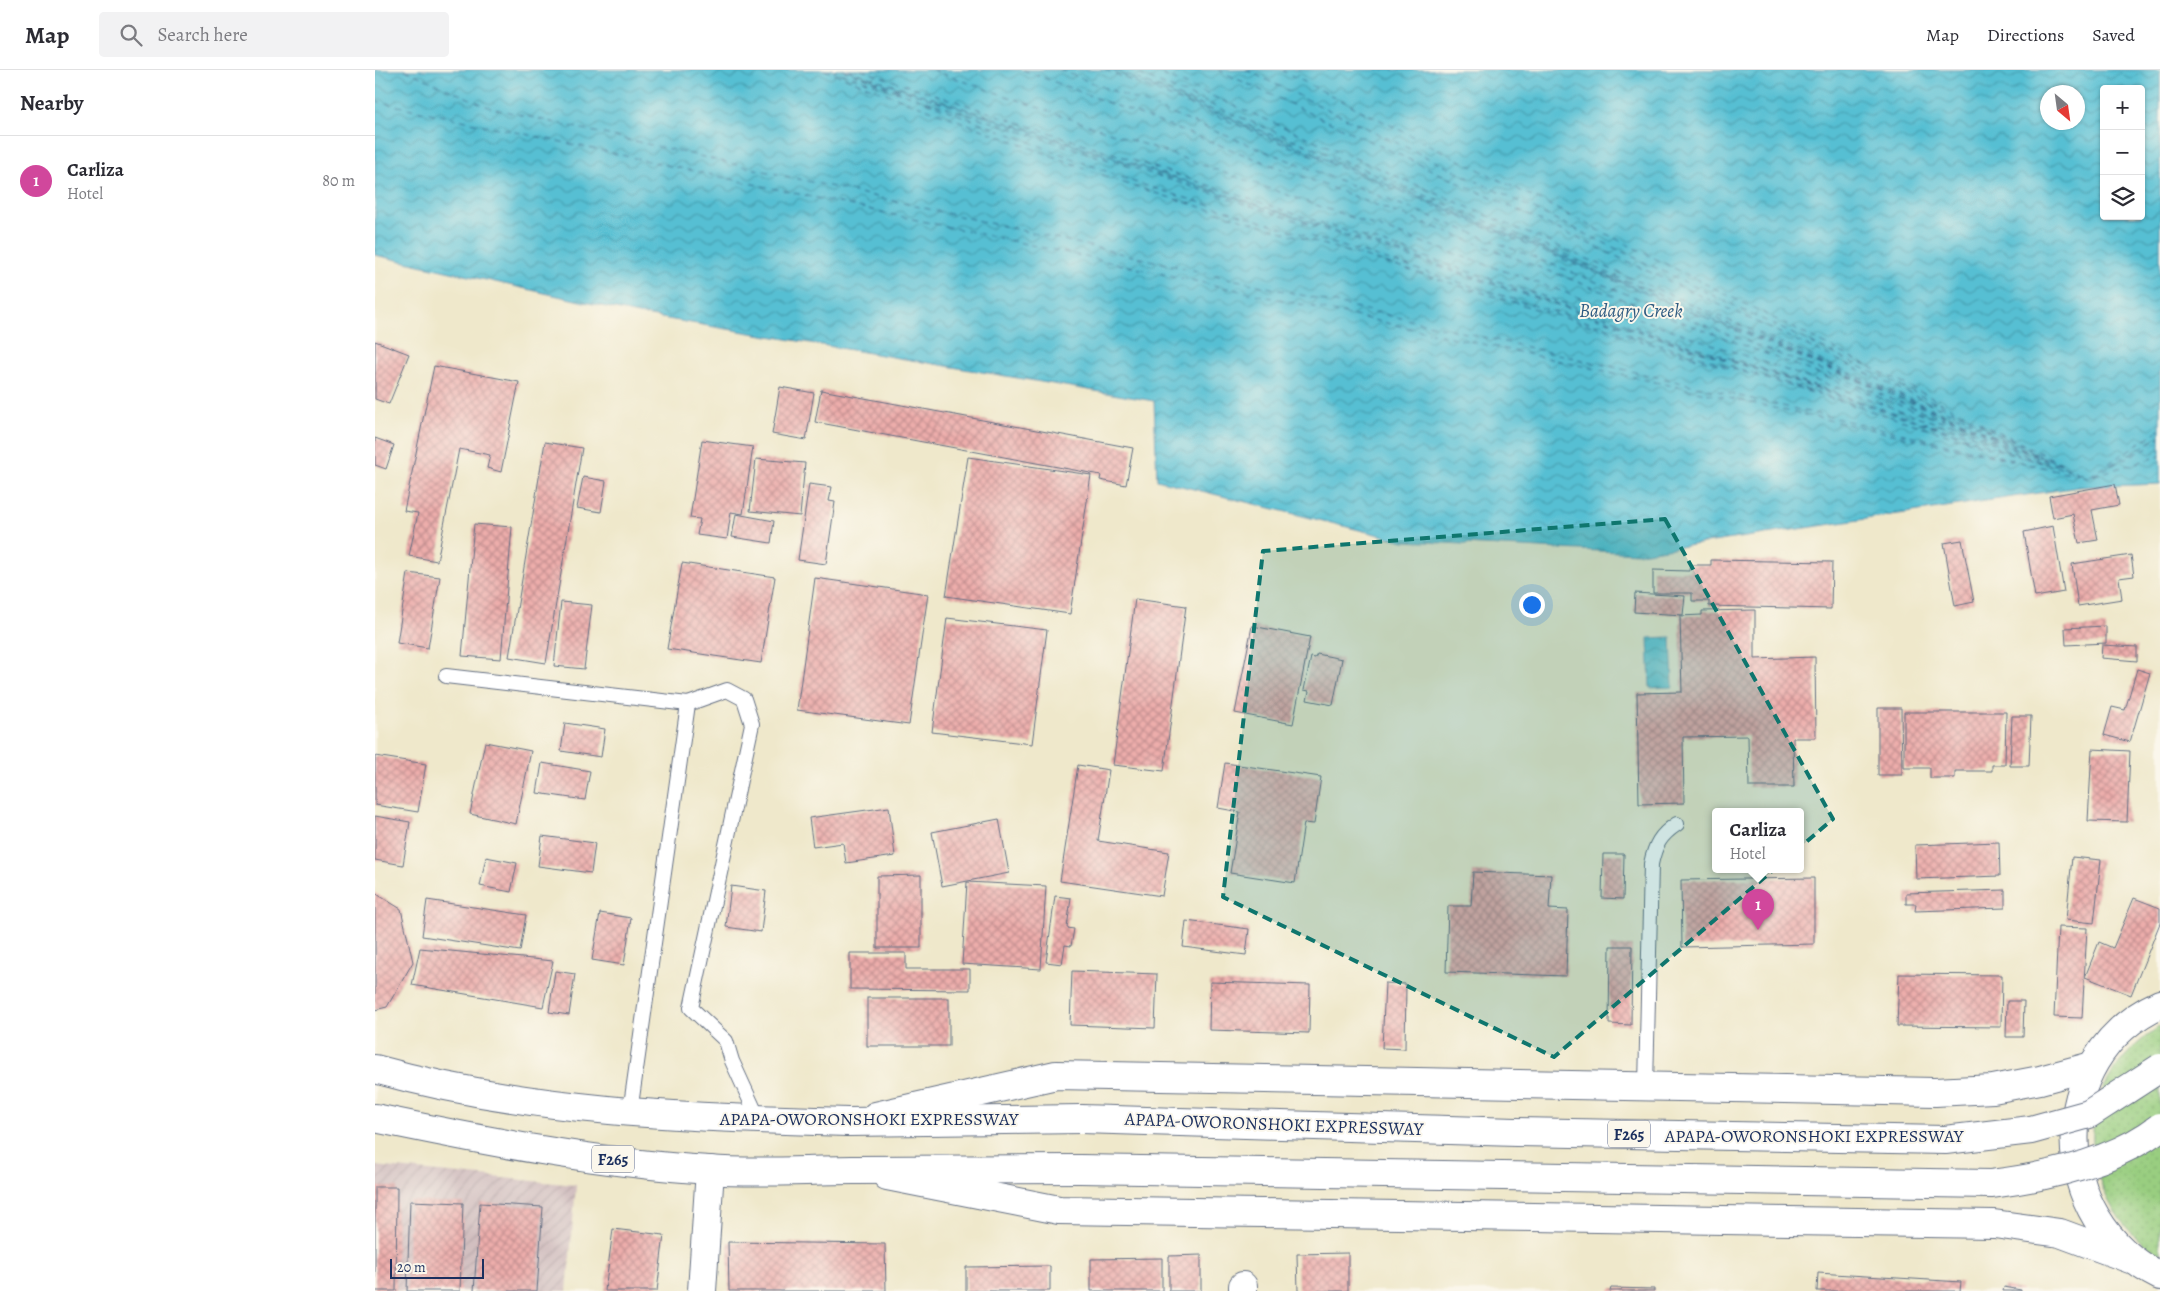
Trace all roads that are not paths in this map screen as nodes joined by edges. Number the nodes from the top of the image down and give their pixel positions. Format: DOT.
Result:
graph roads {
  1 [pos="446,676"];
  2 [pos="688,704"];
  3 [pos="1677,824"];
  4 [pos="2160,1004"];
  5 [pos="2092,1066"];
  6 [pos="2160,1068"];
  7 [pos="375,1070"];
  8 [pos="1646,1086"];
  9 [pos="630,1112"];
  10 [pos="375,1118"];
  11 [pos="759,1120"];
  12 [pos="849,1122"];
  13 [pos="2160,1127"];
  14 [pos="710,1170"];
  15 [pos="854,1170"];
  16 [pos="2133,1260"];
  17 [pos="2160,1276"];
  18 [pos="702,1291"];
  1 -- 2 [label="lane"];
  2 -- 9 [label="lane"];
  2 -- 11 [label="lane"];
  3 -- 8 [label="lane"];
  4 -- 5 [label="main road"];
  5 -- 8 [label="main road"];
  5 -- 16 [label="main road"];
  6 -- 12 [label="main road, APAPA-OWORONSHOKI EXPRESSWAY / F265, bridge"];
  7 -- 9 [label="main road, APAPA-OWORONSHOKI EXPRESSWAY / F265"];
  8 -- 12 [label="main road"];
  9 -- 11 [label="main road, APAPA-OWORONSHOKI EXPRESSWAY / F265"];
  10 -- 14 [label="main road, F265"];
  11 -- 12 [label="main road, APAPA-OWORONSHOKI EXPRESSWAY / F265"];
  13 -- 15 [label="main road, F265, bridge"];
  14 -- 15 [label="main road, F265"];
  14 -- 18 [label="main road"];
  15 -- 16 [label="main road"];
  16 -- 17 [label="main road"];
}
